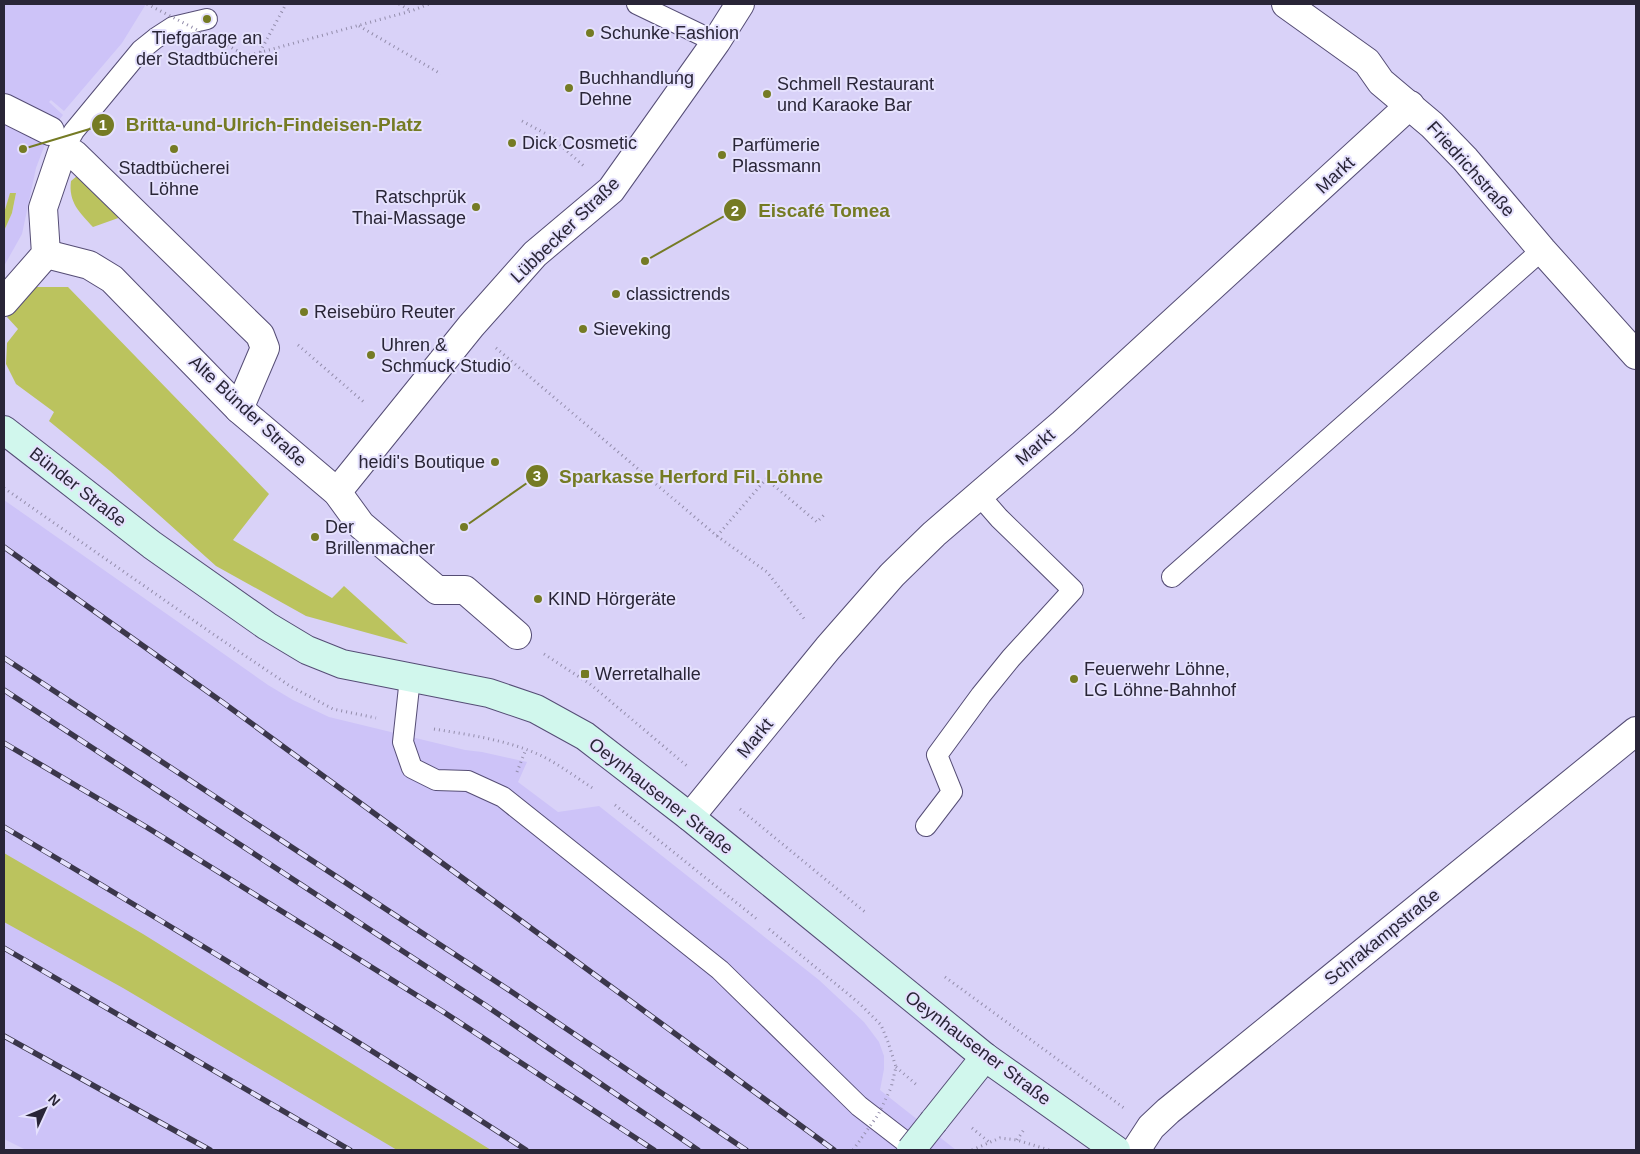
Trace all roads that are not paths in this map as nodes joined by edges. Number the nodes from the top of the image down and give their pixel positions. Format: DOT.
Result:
graph roads {
  1 [pos="637,4"];
  2 [pos="740,4"];
  3 [pos="1286,4"];
  4 [pos="208,27"];
  5 [pos="716,42"];
  6 [pos="1410,105"];
  7 [pos="4,108"];
  8 [pos="56,141"];
  9 [pos="1542,250"];
  10 [pos="46,254"];
  11 [pos="4,302"];
  12 [pos="1636,355"];
  13 [pos="239,409"];
  14 [pos="4,430"];
  15 [pos="337,492"];
  16 [pos="979,495"];
  17 [pos="152,545"];
  18 [pos="1172,577"];
  19 [pos="517,635"];
  20 [pos="410,678"];
  21 [pos="1636,731"];
  22 [pos="690,817"];
  23 [pos="926,826"];
  24 [pos="985,1057"];
  25 [pos="910,1150"];
  26 [pos="916,1150"];
  27 [pos="1116,1150"];
  28 [pos="1136,1150"];
  1 -- 5 [label="lane"];
  2 -- 5 [label="street, Lübbecker Straße"];
  3 -- 6 [label="street, Friedrichstraße"];
  4 -- 8 [label="lane"];
  5 -- 15 [label="street, Lübbecker Straße"];
  6 -- 9 [label="street, Friedrichstraße"];
  6 -- 16 [label="street, Markt"];
  7 -- 8 [label="street"];
  8 -- 10 [label="street"];
  8 -- 13 [label="street"];
  9 -- 12 [label="street, Friedrichstraße"];
  9 -- 18 [label="lane"];
  10 -- 11 [label="street"];
  10 -- 13 [label="street, Alte Bünder Straße"];
  13 -- 15 [label="street, Alte Bünder Straße"];
  14 -- 17 [label="main road, Bünder Straße"];
  15 -- 19 [label="street, Alte Bünder Straße"];
  16 -- 22 [label="street, Markt"];
  16 -- 23 [label="lane"];
  17 -- 20 [label="main road, Oeynhausener Straße"];
  20 -- 22 [label="main road, Oeynhausener Straße"];
  20 -- 26 [label="lane"];
  21 -- 28 [label="street, Schrakampstraße"];
  22 -- 24 [label="main road, Oeynhausener Straße"];
  24 -- 25 [label="main road, bridge"];
  24 -- 27 [label="main road, Oeynhausener Straße"];
}
